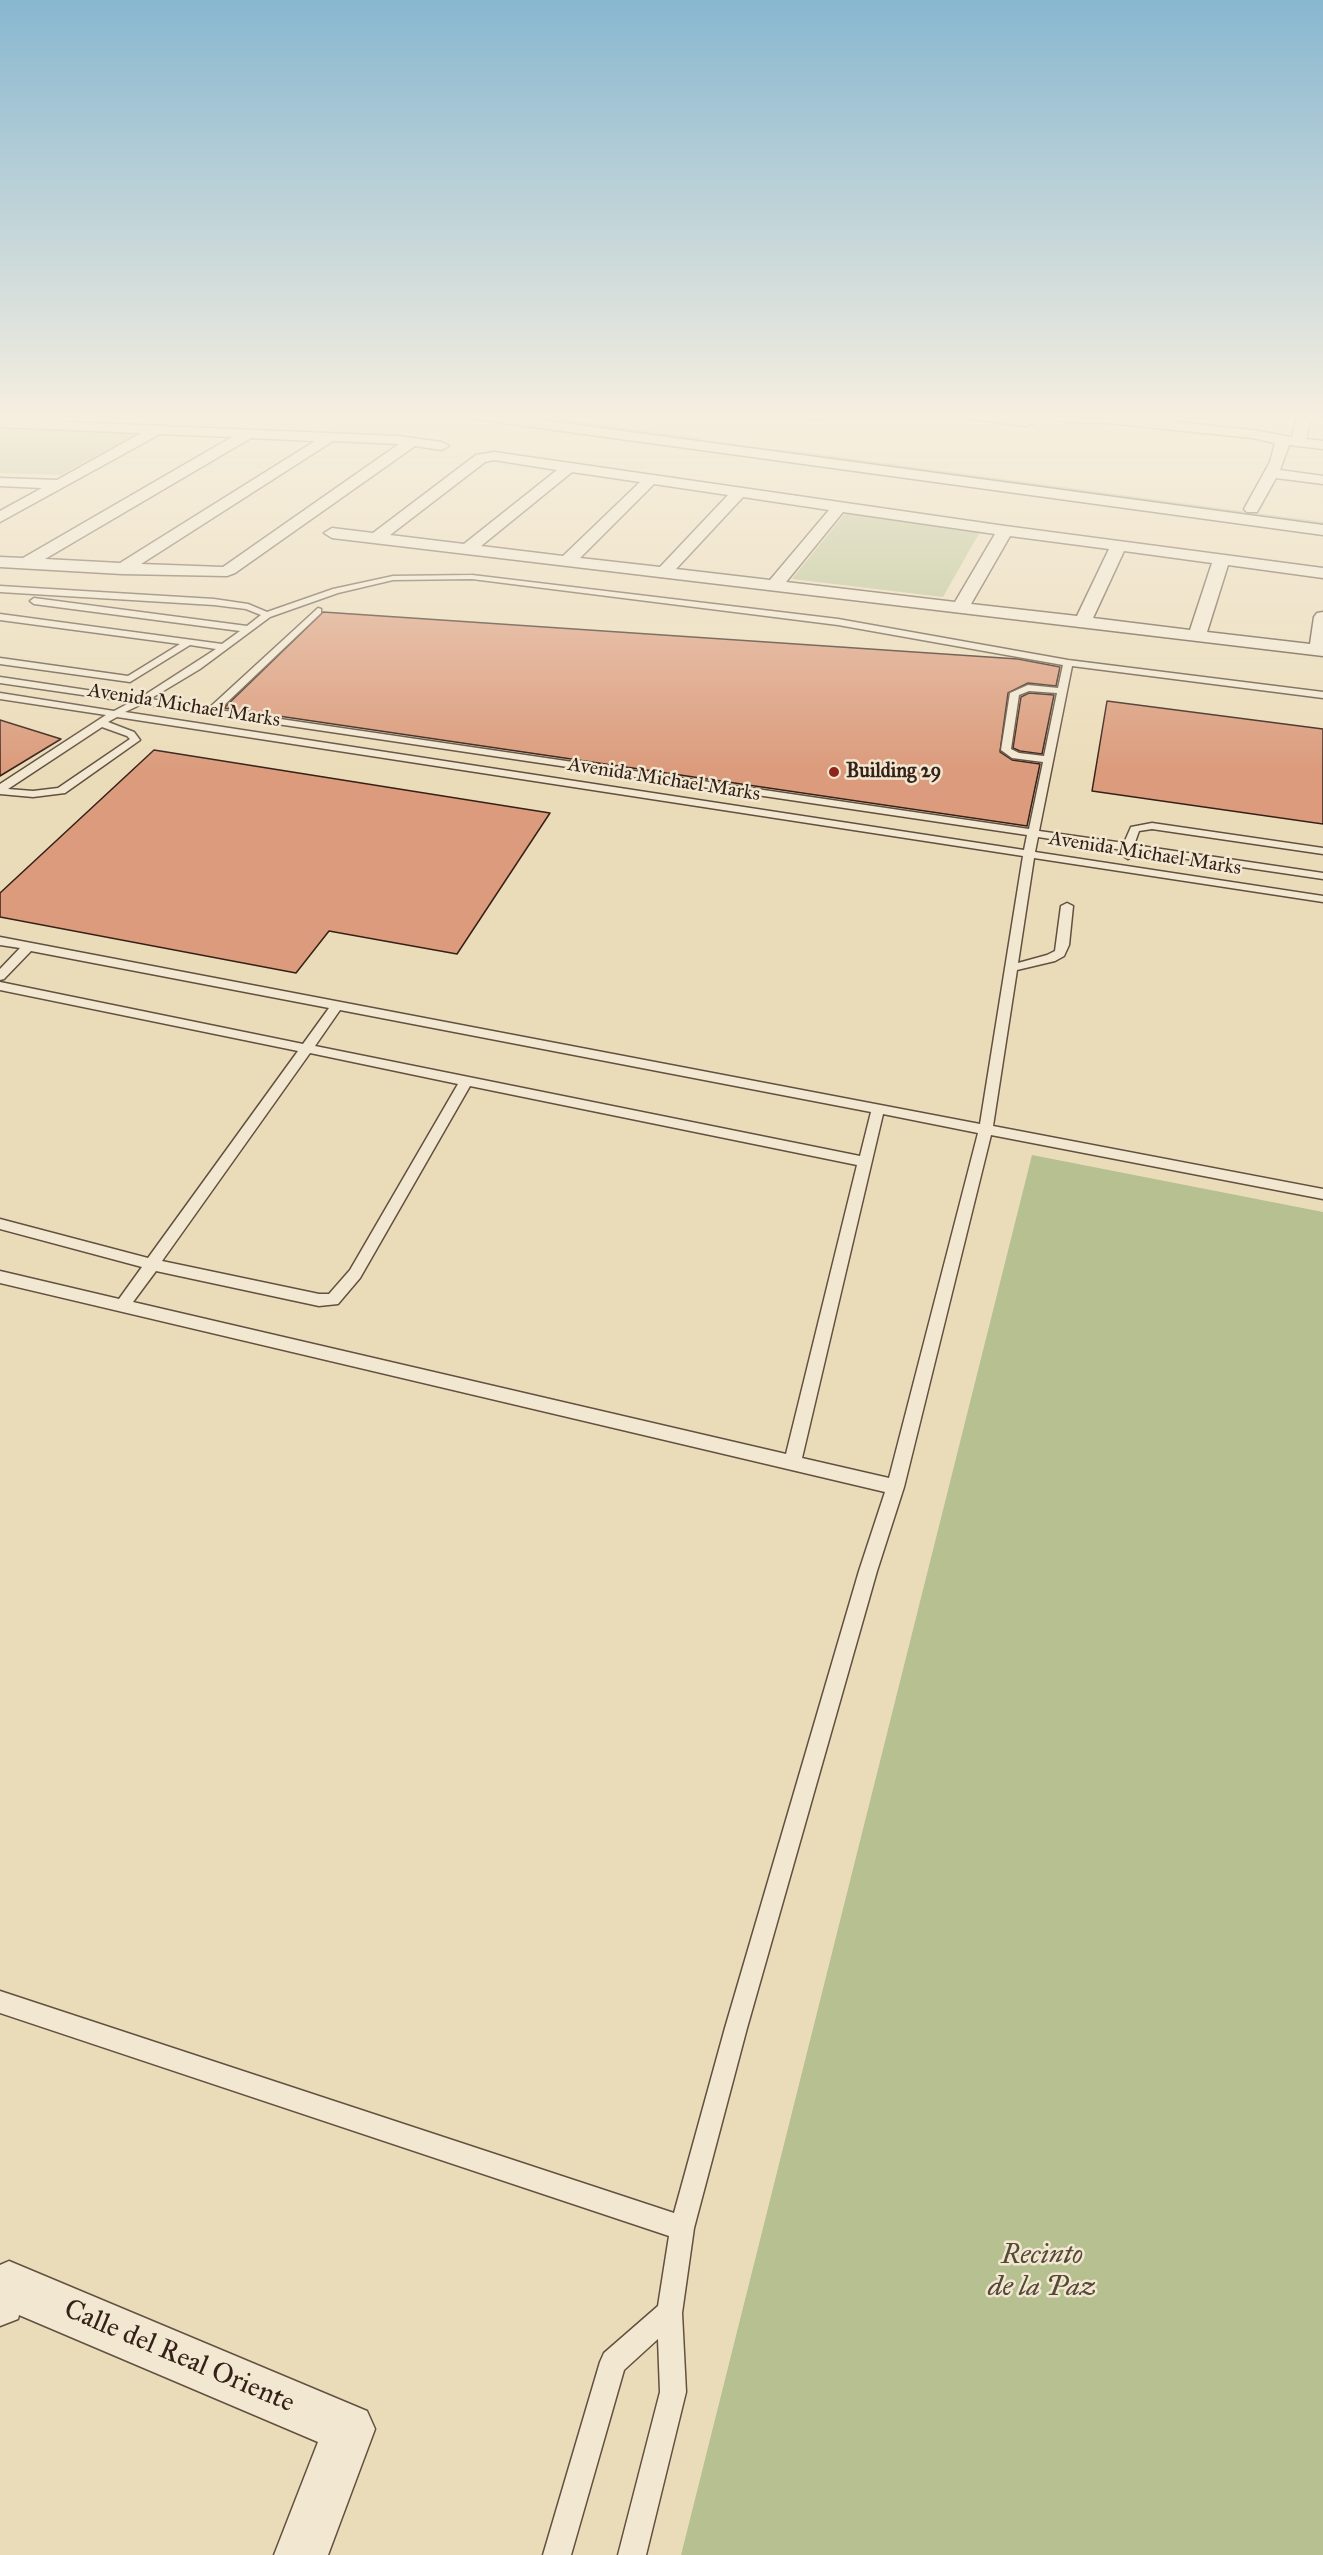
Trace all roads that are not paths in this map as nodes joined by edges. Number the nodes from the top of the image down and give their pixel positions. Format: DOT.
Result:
graph roads {
  1 [pos="78,533"];
  2 [pos="178,533"];
  3 [pos="282,533"];
  4 [pos="334,533"];
  5 [pos="382,533"];
  6 [pos="487,533"];
  7 [pos="595,533"];
  8 [pos="701,533"];
  9 [pos="818,533"];
  10 [pos="1004,533"];
  11 [pos="1021,533"];
  12 [pos="376,538"];
  13 [pos="1118,547"];
  14 [pos="468,549"];
  15 [pos="1222,559"];
  16 [pos="568,560"];
  17 [pos="0,562"];
  18 [pos="27,563"];
  19 [pos="122,569"];
  20 [pos="665,572"];
  21 [pos="1323,573"];
  22 [pos="776,584"];
  23 [pos="0,589"];
  24 [pos="25,591"];
  25 [pos="961,606"];
  26 [pos="318,611"];
  27 [pos="267,615"];
  28 [pos="0,617"];
  29 [pos="1323,617"];
  30 [pos="1083,621"];
  31 [pos="249,629"];
  32 [pos="1197,636"];
  33 [pos="187,643"];
  34 [pos="223,647"];
  35 [pos="1320,651"];
  36 [pos="0,660"];
  37 [pos="159,662"];
  38 [pos="1068,663"];
  39 [pos="197,667"];
  40 [pos="0,680"];
  41 [pos="49,687"];
  42 [pos="1062,691"];
  43 [pos="1323,695"];
  44 [pos="0,696"];
  45 [pos="32,700"];
  46 [pos="142,700"];
  47 [pos="212,711"];
  48 [pos="116,713"];
  49 [pos="101,723"];
  50 [pos="1048,760"];
  51 [pos="0,790"];
  52 [pos="1034,832"];
  53 [pos="1128,847"];
  54 [pos="1323,851"];
  55 [pos="1029,854"];
  56 [pos="1128,869"];
  57 [pos="1323,876"];
  58 [pos="1323,899"];
  59 [pos="1067,906"];
  60 [pos="0,942"];
  61 [pos="28,947"];
  62 [pos="1011,968"];
  63 [pos="0,976"];
  64 [pos="0,986"];
  65 [pos="337,1006"];
  66 [pos="307,1048"];
  67 [pos="466,1081"];
  68 [pos="878,1109"];
  69 [pos="986,1128"];
  70 [pos="864,1162"];
  71 [pos="1323,1194"];
  72 [pos="0,1224"];
  73 [pos="151,1264"];
  74 [pos="0,1277"];
  75 [pos="122,1305"];
  76 [pos="792,1463"];
  77 [pos="895,1487"];
  78 [pos="0,2002"];
  79 [pos="682,2228"];
  80 [pos="5,2293"];
  81 [pos="670,2313"];
  82 [pos="301,2555"];
  83 [pos="557,2555"];
  84 [pos="632,2555"];
  1 -- 18 [label="street"];
  2 -- 19 [label="street"];
  3 -- 19 [label="street"];
  4 -- 12 [label="street"];
  5 -- 12 [label="street"];
  6 -- 14 [label="street"];
  7 -- 16 [label="street"];
  8 -- 20 [label="street"];
  9 -- 22 [label="street"];
  10 -- 25 [label="street"];
  11 -- 13 [label="street"];
  12 -- 14 [label="street"];
  13 -- 15 [label="street"];
  13 -- 30 [label="street"];
  14 -- 16 [label="street"];
  15 -- 21 [label="street"];
  15 -- 32 [label="street"];
  16 -- 20 [label="street"];
  17 -- 18 [label="street"];
  18 -- 19 [label="street"];
  20 -- 22 [label="street"];
  22 -- 25 [label="street"];
  23 -- 24 [label="lane"];
  24 -- 27 [label="lane"];
  24 -- 31 [label="lane"];
  25 -- 30 [label="street"];
  26 -- 47 [label="lane"];
  27 -- 31 [label="lane"];
  27 -- 38 [label="lane"];
  28 -- 33 [label="lane"];
  29 -- 35 [label="street"];
  30 -- 32 [label="street"];
  31 -- 34 [label="lane"];
  32 -- 35 [label="street"];
  33 -- 34 [label="lane"];
  33 -- 37 [label="lane"];
  34 -- 39 [label="lane"];
  36 -- 37 [label="lane"];
  37 -- 39 [label="lane"];
  38 -- 42 [label="lane"];
  38 -- 43 [label="lane"];
  39 -- 46 [label="lane"];
  40 -- 41 [label="lane, Avenida Michael Marks"];
  41 -- 45 [label="lane"];
  41 -- 46 [label="lane, Avenida Michael Marks"];
  42 -- 50 [label="lane"];
  42 -- 50 [label="lane"];
  44 -- 45 [label="lane, Avenida Michael Marks"];
  45 -- 48 [label="lane, Avenida Michael Marks"];
  46 -- 47 [label="lane, Avenida Michael Marks"];
  46 -- 48 [label="lane"];
  47 -- 52 [label="lane, Avenida Michael Marks"];
  48 -- 49 [label="lane"];
  48 -- 55 [label="lane, Avenida Michael Marks"];
  49 -- 51 [label="lane"];
  49 -- 51 [label="lane"];
  50 -- 52 [label="lane"];
  52 -- 53 [label="lane, Avenida Michael Marks"];
  52 -- 55 [label="lane"];
  53 -- 54 [label="lane"];
  53 -- 56 [label="lane"];
  53 -- 57 [label="lane, Avenida Michael Marks"];
  55 -- 56 [label="lane, Avenida Michael Marks"];
  55 -- 62 [label="lane"];
  56 -- 58 [label="lane, Avenida Michael Marks"];
  59 -- 62 [label="lane"];
  60 -- 61 [label="lane"];
  61 -- 63 [label="lane"];
  61 -- 65 [label="lane"];
  62 -- 69 [label="lane"];
  64 -- 66 [label="lane"];
  65 -- 66 [label="lane"];
  65 -- 68 [label="lane"];
  66 -- 67 [label="lane"];
  66 -- 73 [label="lane"];
  67 -- 70 [label="lane"];
  67 -- 73 [label="lane"];
  68 -- 69 [label="lane"];
  68 -- 70 [label="lane"];
  69 -- 71 [label="lane"];
  69 -- 77 [label="lane"];
  70 -- 76 [label="lane"];
  72 -- 73 [label="lane"];
  73 -- 75 [label="lane"];
  74 -- 75 [label="lane"];
  75 -- 76 [label="lane"];
  76 -- 77 [label="lane"];
  77 -- 79 [label="lane"];
  78 -- 79 [label="lane"];
  79 -- 81 [label="lane"];
  80 -- 82 [label="street, Calle del Real Oriente"];
  81 -- 83 [label="lane"];
  81 -- 84 [label="lane"];
}
